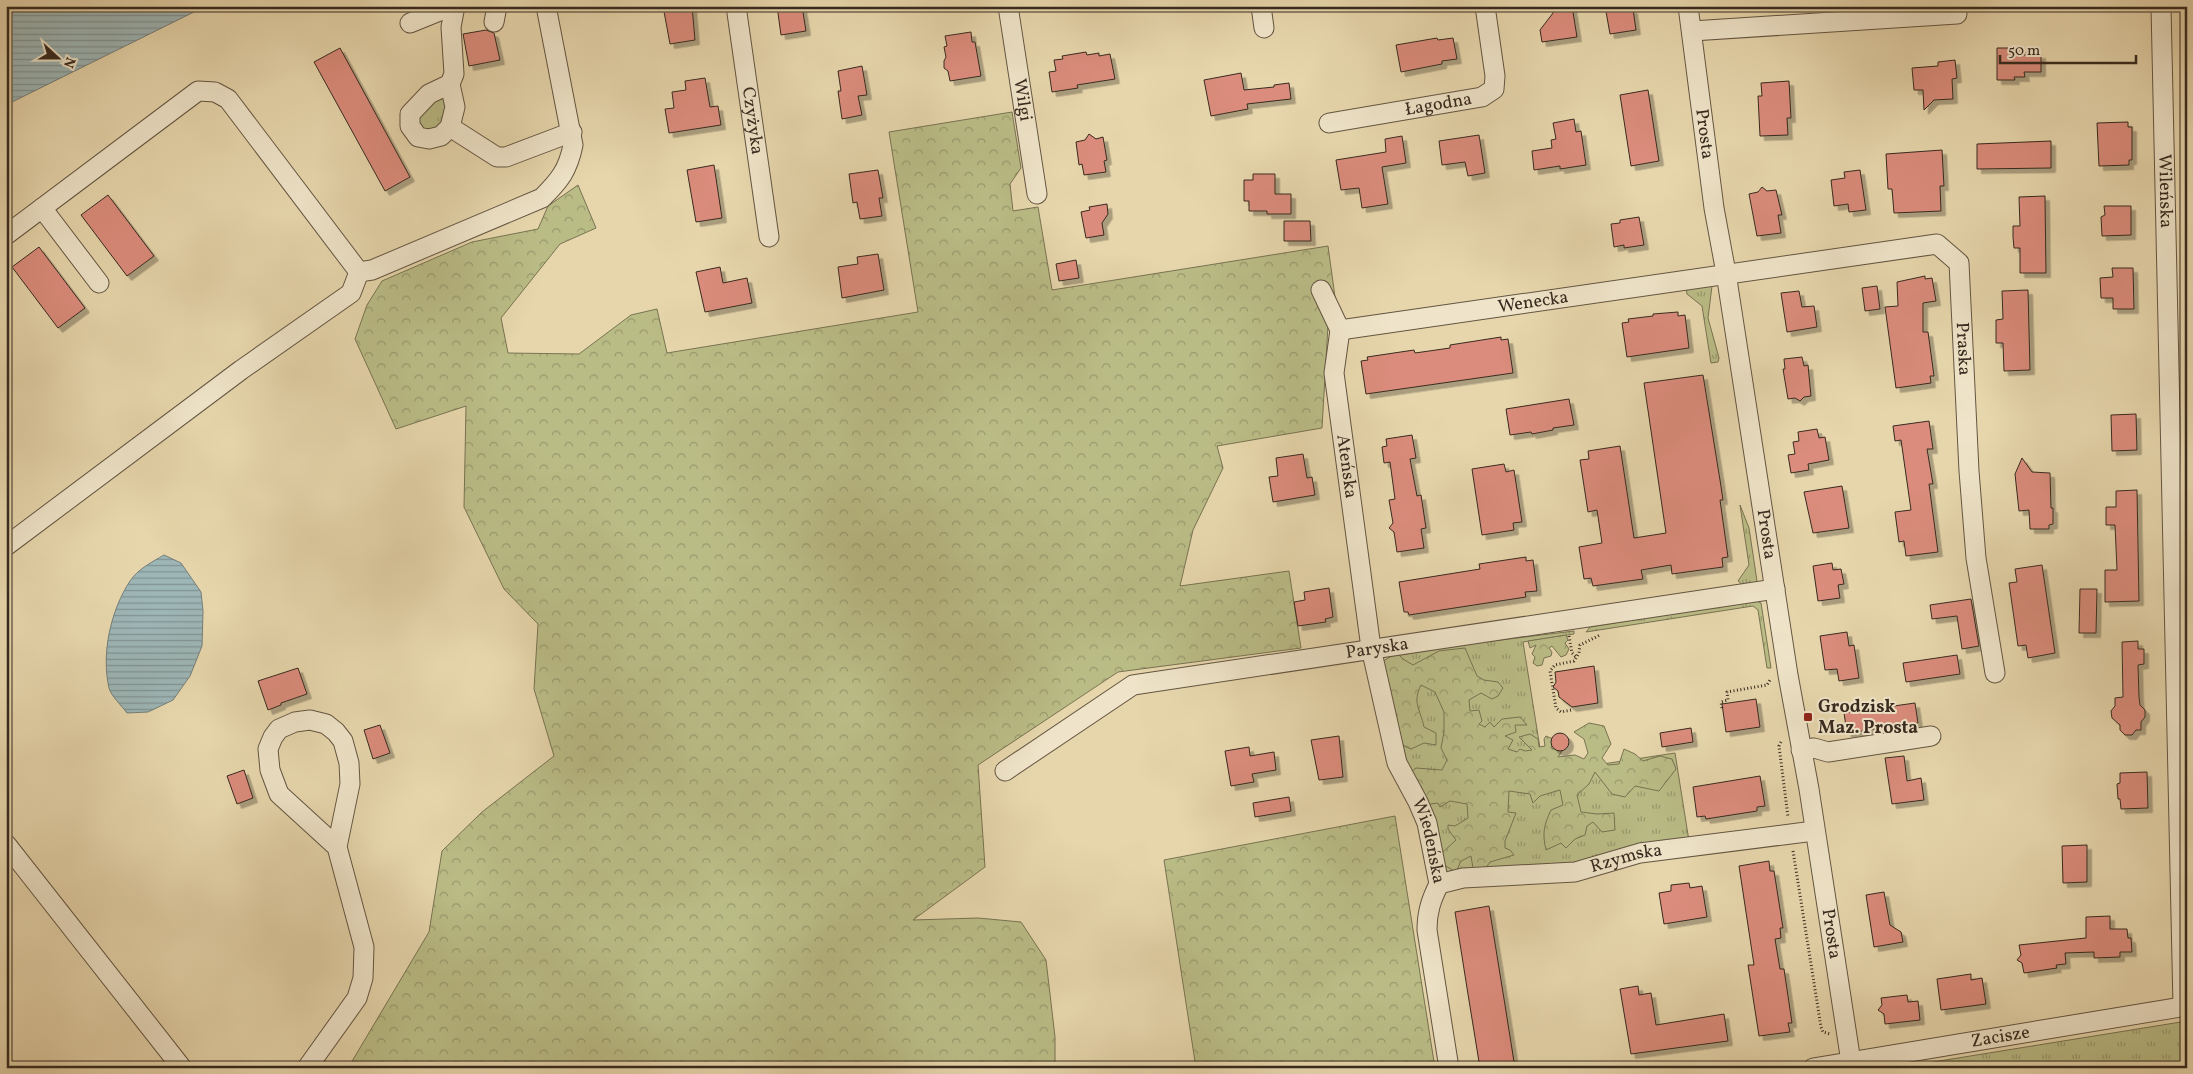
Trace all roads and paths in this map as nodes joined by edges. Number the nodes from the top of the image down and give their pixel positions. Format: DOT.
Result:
graph roads {
  1 [pos="454,6"];
  2 [pos="546,6"];
  3 [pos="736,6"];
  4 [pos="1008,6"];
  5 [pos="1261,6"];
  6 [pos="1485,6"];
  7 [pos="1688,6"];
  8 [pos="2161,6"];
  9 [pos="1957,14"];
  10 [pos="410,23"];
  11 [pos="1264,28"];
  12 [pos="1692,31"];
  13 [pos="450,84"];
  14 [pos="1329,123"];
  15 [pos="450,127"];
  16 [pos="572,132"];
  17 [pos="1038,194"];
  18 [pos="42,208"];
  19 [pos="6,235"];
  20 [pos="769,237"];
  21 [pos="359,272"];
  22 [pos="1726,273"];
  23 [pos="99,284"];
  24 [pos="1321,290"];
  25 [pos="1340,330"];
  26 [pos="6,546"];
  27 [pos="1775,589"];
  28 [pos="1601,634"];
  29 [pos="1569,636"];
  30 [pos="1370,648"];
  31 [pos="1575,657"];
  32 [pos="1995,673"];
  33 [pos="1769,683"];
  34 [pos="1722,708"];
  35 [pos="1571,710"];
  36 [pos="1931,736"];
  37 [pos="1801,750"];
  38 [pos="1005,771"];
  39 [pos="1814,831"];
  40 [pos="6,844"];
  41 [pos="337,847"];
  42 [pos="1440,884"];
  43 [pos="2185,1006"];
  44 [pos="1853,1065"];
  45 [pos="182,1068"];
  46 [pos="307,1068"];
  47 [pos="1449,1068"];
  48 [pos="1813,1068"];
  1 -- 10 [label="street"];
  1 -- 13 [label="street"];
  2 -- 16 [label="street"];
  3 -- 20 [label="street, Czyżyka"];
  4 -- 17 [label="street, Wilgi"];
  5 -- 11 [label="street"];
  6 -- 14 [label="street, Łagodna"];
  7 -- 12 [label="street, Prosta"];
  8 -- 43 [label="street, Wileńska"];
  9 -- 12 [label="street"];
  12 -- 22 [label="street, Prosta"];
  13 -- 15 [label="street"];
  13 -- 15 [label="street"];
  15 -- 16 [label="street"];
  16 -- 21 [label="street"];
  18 -- 19 [label="street"];
  18 -- 21 [label="street"];
  18 -- 23 [label="street"];
  21 -- 26 [label="street"];
  22 -- 25 [label="street, Wenecka"];
  22 -- 27 [label="street, Prosta"];
  22 -- 32 [label="street, Praska"];
  24 -- 25 [label="street"];
  25 -- 30 [label="street, Ateńska"];
  27 -- 30 [label="street, Paryska"];
  27 -- 37 [label="street, Prosta"];
  28 -- 31 [label="path"];
  29 -- 31 [label="path"];
  30 -- 38 [label="street, Paryska"];
  30 -- 42 [label="street, Wiedeńska"];
  31 -- 35 [label="path"];
  33 -- 34 [label="path"];
  36 -- 37 [label="street"];
  37 -- 39 [label="street, Prosta"];
  39 -- 42 [label="street, Rzymska"];
  39 -- 44 [label="street, Prosta"];
  40 -- 45 [label="street"];
  41 -- 41 [label="street"];
  41 -- 46 [label="street"];
  42 -- 47 [label="street, Wiedeńska"];
  43 -- 44 [label="street, Zacisze"];
  44 -- 48 [label="street, Zacisze"];
}
